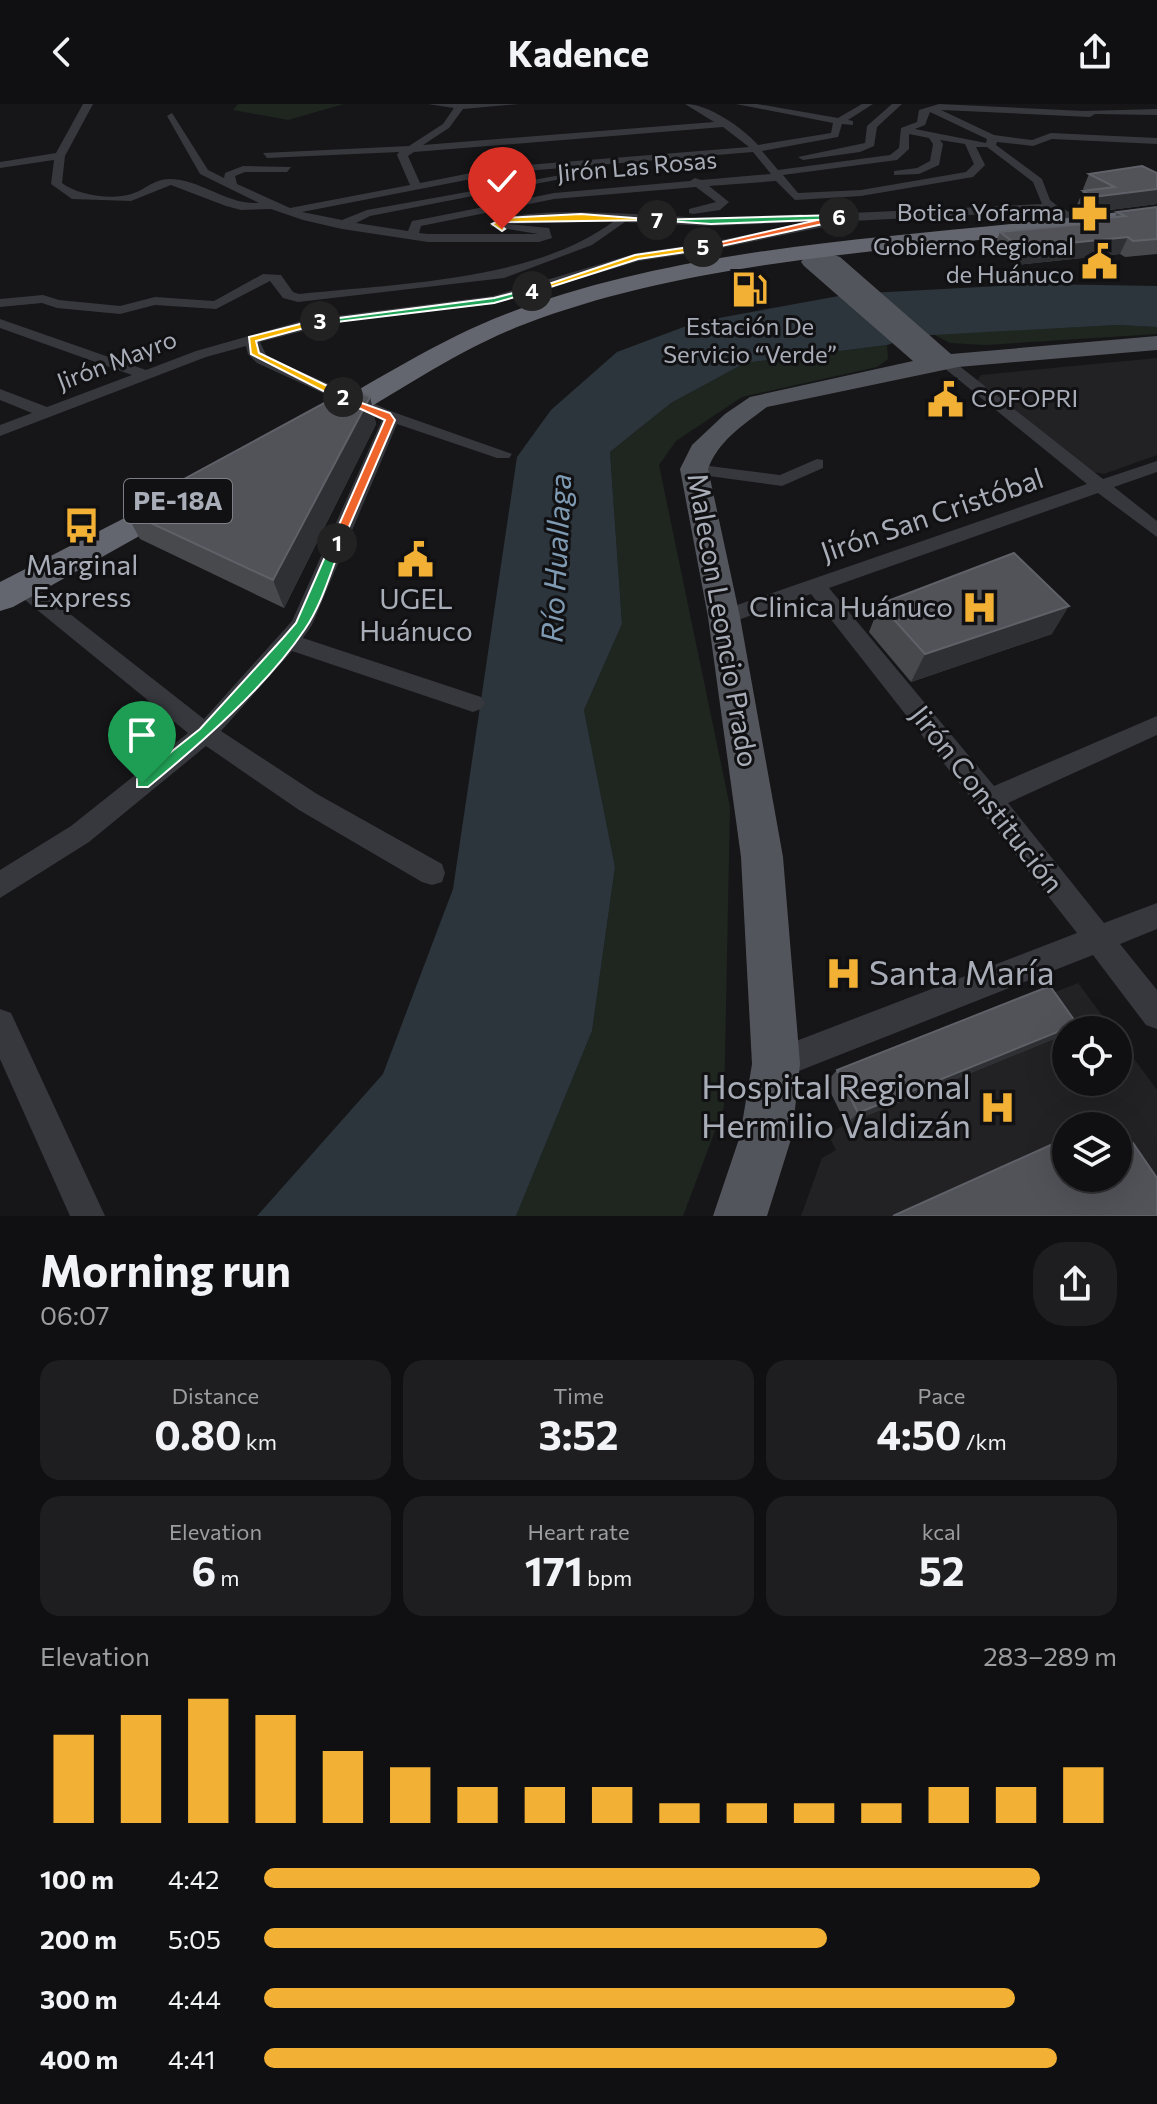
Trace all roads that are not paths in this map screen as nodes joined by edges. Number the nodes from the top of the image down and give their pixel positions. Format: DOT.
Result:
graph roads {
  1 [pos="88,104"];
  2 [pos="433,104"];
  3 [pos="514,104"];
  4 [pos="792,104"];
  5 [pos="830,104"];
  6 [pos="868,104"];
  7 [pos="897,104"];
  8 [pos="1099,104"];
  9 [pos="748,105"];
  10 [pos="1157,105"];
  11 [pos="460,106"];
  12 [pos="924,106"];
  13 [pos="702,108"];
  14 [pos="780,111"];
  15 [pos="1157,112"];
  16 [pos="1092,115"];
  17 [pos="172,116"];
  18 [pos="1157,119"];
  19 [pos="723,122"];
  20 [pos="806,122"];
  21 [pos="838,122"];
  22 [pos="1034,122"];
  23 [pos="872,126"];
  24 [pos="904,130"];
  25 [pos="746,132"];
  26 [pos="933,136"];
  27 [pos="380,137"];
  28 [pos="425,138"];
  29 [pos="1111,139"];
  30 [pos="304,141"];
  31 [pos="1157,141"];
  32 [pos="992,142"];
  33 [pos="261,143"];
  34 [pos="970,144"];
  35 [pos="408,148"];
  36 [pos="753,149"];
  37 [pos="267,155"];
  38 [pos="60,156"];
  39 [pos="404,161"];
  40 [pos="769,162"];
  41 [pos="0,165"];
  42 [pos="343,165"];
  43 [pos="297,168"];
  44 [pos="684,168"];
  45 [pos="889,174"];
  46 [pos="780,178"];
  47 [pos="815,182"];
  48 [pos="696,183"];
  49 [pos="232,185"];
  50 [pos="416,185"];
  51 [pos="272,205"];
  52 [pos="1052,207"];
  53 [pos="291,211"];
  54 [pos="1157,213"];
  55 [pos="581,216"];
  56 [pos="852,217"];
  57 [pos="622,218"];
  58 [pos="1084,225"];
  59 [pos="341,226"];
  60 [pos="413,233"];
  61 [pos="958,238"];
  62 [pos="837,271"];
  63 [pos="674,274"];
  64 [pos="0,303"];
  65 [pos="0,323"];
  66 [pos="252,339"];
  67 [pos="1157,343"];
  68 [pos="904,348"];
  69 [pos="946,364"];
  70 [pos="146,375"];
  71 [pos="0,394"];
  72 [pos="372,409"];
  73 [pos="47,413"];
  74 [pos="0,431"];
  75 [pos="299,435"];
  76 [pos="503,454"];
  77 [pos="817,464"];
  78 [pos="1157,466"];
  79 [pos="694,469"];
  80 [pos="1100,486"];
  81 [pos="202,488"];
  82 [pos="1157,531"];
  83 [pos="815,585"];
  84 [pos="10,592"];
  85 [pos="724,617"];
  86 [pos="288,641"];
  87 [pos="473,703"];
  88 [pos="1157,725"];
  89 [pos="205,733"];
  90 [pos="990,799"];
  91 [pos="432,873"];
  92 [pos="0,885"];
  93 [pos="1157,916"];
  94 [pos="1098,939"];
  95 [pos="1157,1014"];
  96 [pos="0,1024"];
  97 [pos="776,1064"];
  98 [pos="88,1216"];
  99 [pos="740,1216"];
  1 -- 38 [label="street"];
  2 -- 11 [label="street"];
  3 -- 11 [label="street"];
  4 -- 14 [label="street"];
  5 -- 20 [label="street"];
  6 -- 21 [label="street"];
  7 -- 23 [label="street"];
  8 -- 10 [label="street"];
  9 -- 14 [label="street"];
  9 -- 19 [label="street"];
  11 -- 28 [label="street"];
  12 -- 16 [label="street"];
  12 -- 24 [label="street"];
  12 -- 32 [label="street"];
  13 -- 19 [label="street"];
  13 -- 28 [label="street"];
  14 -- 20 [label="street"];
  14 -- 25 [label="street"];
  15 -- 16 [label="street"];
  16 -- 18 [label="street"];
  16 -- 22 [label="street"];
  16 -- 29 [label="street"];
  17 -- 49 [label="street"];
  19 -- 25 [label="street"];
  19 -- 35 [label="street"];
  20 -- 21 [label="street"];
  21 -- 23 [label="street"];
  21 -- 36 [label="street"];
  23 -- 24 [label="street"];
  23 -- 40 [label="street"];
  24 -- 26 [label="street"];
  24 -- 46 [label="street"];
  25 -- 36 [label="street"];
  26 -- 34 [label="street"];
  26 -- 45 [label="street"];
  27 -- 28 [label="street"];
  28 -- 35 [label="street"];
  29 -- 31 [label="street"];
  29 -- 32 [label="street"];
  30 -- 33 [label="street"];
  32 -- 34 [label="street"];
  32 -- 52 [label="street"];
  34 -- 46 [label="street"];
  35 -- 37 [label="street"];
  35 -- 39 [label="street"];
  36 -- 40 [label="street"];
  36 -- 50 [label="street"];
  38 -- 41 [label="street"];
  38 -- 51 [label="street"];
  39 -- 42 [label="street"];
  39 -- 50 [label="street"];
  40 -- 44 [label="street"];
  40 -- 46 [label="street"];
  43 -- 49 [label="street"];
  44 -- 48 [label="street"];
  44 -- 59 [label="street"];
  46 -- 47 [label="street"];
  46 -- 48 [label="street, Jirón Las Rosas"];
  48 -- 55 [label="street"];
  48 -- 60 [label="street, Jirón Las Rosas"];
  49 -- 51 [label="street"];
  50 -- 53 [label="street"];
  51 -- 53 [label="street"];
  52 -- 56 [label="street"];
  52 -- 58 [label="street"];
  53 -- 59 [label="street"];
  54 -- 58 [label="highway"];
  55 -- 57 [label="street"];
  55 -- 60 [label="street"];
  56 -- 57 [label="street"];
  56 -- 66 [label="street, Jirón Mayro"];
  57 -- 64 [label="street"];
  58 -- 61 [label="highway"];
  59 -- 60 [label="street"];
  61 -- 62 [label="highway"];
  61 -- 62 [label="highway"];
  62 -- 63 [label="highway"];
  62 -- 63 [label="highway"];
  62 -- 68 [label="main road"];
  63 -- 72 [label="highway"];
  65 -- 70 [label="street"];
  66 -- 70 [label="street, Jirón Mayro"];
  66 -- 72 [label="street"];
  67 -- 69 [label="main road, Malecon Leoncio Prado"];
  68 -- 69 [label="main road, Malecon Leoncio Prado"];
  68 -- 69 [label="main road"];
  68 -- 79 [label="main road, Malecon Leoncio Prado"];
  69 -- 80 [label="street"];
  70 -- 73 [label="street, Jirón Mayro"];
  71 -- 73 [label="street"];
  72 -- 75 [label="highway"];
  72 -- 76 [label="street"];
  72 -- 86 [label="street"];
  73 -- 74 [label="street, Jirón Mayro"];
  77 -- 79 [label="street"];
  78 -- 80 [label="street, Jirón San Cristóbal"];
  79 -- 85 [label="main road, Malecon Leoncio Prado"];
  80 -- 82 [label="street"];
  80 -- 83 [label="street, Jirón San Cristóbal"];
  81 -- 84 [label="highway, PE-18A"];
  83 -- 85 [label="street, Jirón San Cristóbal"];
  83 -- 90 [label="street, Jirón Constitución"];
  84 -- 89 [label="street"];
  85 -- 97 [label="main road, Malecon Leoncio Prado"];
  86 -- 87 [label="street"];
  86 -- 89 [label="street"];
  88 -- 90 [label="street"];
  89 -- 91 [label="street"];
  89 -- 92 [label="street"];
  90 -- 94 [label="street, Jirón Constitución"];
  93 -- 94 [label="street"];
  94 -- 95 [label="street, Jirón Constitución"];
  94 -- 97 [label="street"];
  96 -- 98 [label="street"];
  97 -- 99 [label="main road, Malecon Leoncio Prado"];
}
